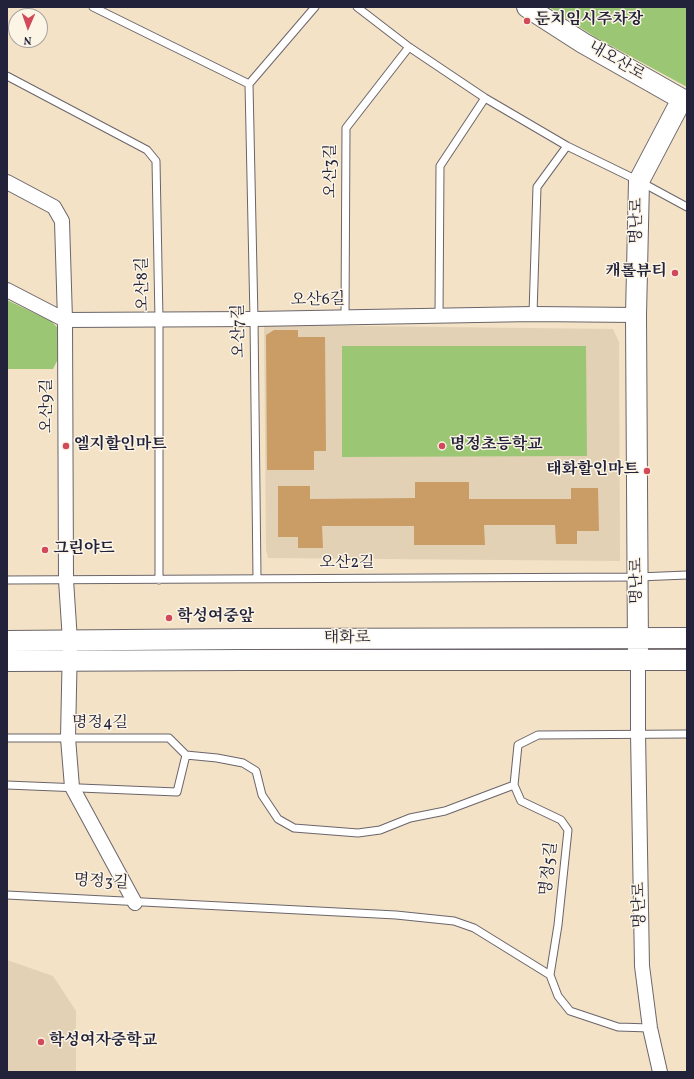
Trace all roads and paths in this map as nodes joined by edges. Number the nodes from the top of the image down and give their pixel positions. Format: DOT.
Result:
graph roads {
  1 [pos="93,7"];
  2 [pos="315,7"];
  3 [pos="357,7"];
  4 [pos="527,7"];
  5 [pos="409,47"];
  6 [pos="7,76"];
  7 [pos="248,84"];
  8 [pos="485,98"];
  9 [pos="685,101"];
  10 [pos="567,146"];
  11 [pos="640,181"];
  12 [pos="7,182"];
  13 [pos="687,207"];
  14 [pos="7,290"];
  15 [pos="533,314"];
  16 [pos="636,315"];
  17 [pos="439,316"];
  18 [pos="345,318"];
  19 [pos="254,319"];
  20 [pos="64,320"];
  21 [pos="159,320"];
  22 [pos="687,575"];
  23 [pos="638,577"];
  24 [pos="257,578"];
  25 [pos="7,580"];
  26 [pos="66,580"];
  27 [pos="159,580"];
  28 [pos="687,638"];
  29 [pos="638,639"];
  30 [pos="7,641"];
  31 [pos="70,641"];
  32 [pos="638,660"];
  33 [pos="687,660"];
  34 [pos="7,661"];
  35 [pos="70,661"];
  36 [pos="638,734"];
  37 [pos="687,734"];
  38 [pos="7,738"];
  39 [pos="68,738"];
  40 [pos="186,755"];
  41 [pos="7,785"];
  42 [pos="514,785"];
  43 [pos="72,787"];
  44 [pos="7,896"];
  45 [pos="135,902"];
  46 [pos="550,976"];
  47 [pos="650,1028"];
  48 [pos="660,1072"];
  1 -- 7 [label="lane"];
  2 -- 7 [label="lane"];
  3 -- 5 [label="lane"];
  4 -- 9 [label="main road, 내오산로"];
  5 -- 8 [label="lane"];
  5 -- 18 [label="lane, 오산3길"];
  6 -- 21 [label="lane, 오산8길"];
  7 -- 19 [label="lane, 오산7길"];
  8 -- 10 [label="lane"];
  8 -- 17 [label="lane"];
  9 -- 11 [label="main road, 명난로"];
  10 -- 11 [label="lane"];
  10 -- 15 [label="lane"];
  11 -- 13 [label="lane"];
  11 -- 16 [label="main road, 명난로"];
  12 -- 20 [label="street, 오산9길"];
  14 -- 20 [label="street, 오산6길"];
  15 -- 16 [label="street, 오산6길"];
  15 -- 17 [label="street, 오산6길"];
  16 -- 23 [label="main road, 명난로"];
  17 -- 18 [label="street, 오산6길"];
  18 -- 19 [label="street, 오산6길"];
  19 -- 21 [label="street, 오산6길"];
  19 -- 24 [label="lane, 오산7길"];
  20 -- 21 [label="street, 오산6길"];
  20 -- 26 [label="street, 오산9길"];
  21 -- 27 [label="lane, 오산8길"];
  22 -- 23 [label="lane, 오산2길"];
  23 -- 24 [label="lane, 오산2길"];
  23 -- 29 [label="main road, 명난로"];
  24 -- 27 [label="lane, 오산2길"];
  25 -- 26 [label="lane, 오산2길"];
  26 -- 27 [label="lane, 오산2길"];
  26 -- 31 [label="street, 오산9길"];
  28 -- 29 [label="main road, 태화로"];
  29 -- 31 [label="main road, 태화로"];
  29 -- 32 [label="main road, 명난로"];
  30 -- 31 [label="main road, 태화로"];
  31 -- 35 [label="street, 오산9길"];
  32 -- 33 [label="main road, 태화로"];
  32 -- 35 [label="main road, 태화로"];
  32 -- 36 [label="street, 명난로"];
  34 -- 35 [label="main road, 태화로"];
  35 -- 39 [label="street, 명정3길"];
  36 -- 37 [label="lane"];
  36 -- 42 [label="lane"];
  36 -- 47 [label="street, 명난로"];
  38 -- 39 [label="lane, 명정4길"];
  39 -- 40 [label="lane, 명정4길"];
  39 -- 43 [label="street, 명정3길"];
  40 -- 42 [label="lane"];
  40 -- 43 [label="lane"];
  41 -- 43 [label="lane"];
  42 -- 46 [label="lane, 명정5길"];
  43 -- 45 [label="street, 명정3길"];
  44 -- 45 [label="lane, 명정3길"];
  45 -- 46 [label="lane"];
  46 -- 47 [label="lane"];
  47 -- 48 [label="street, 명난로"];
}
